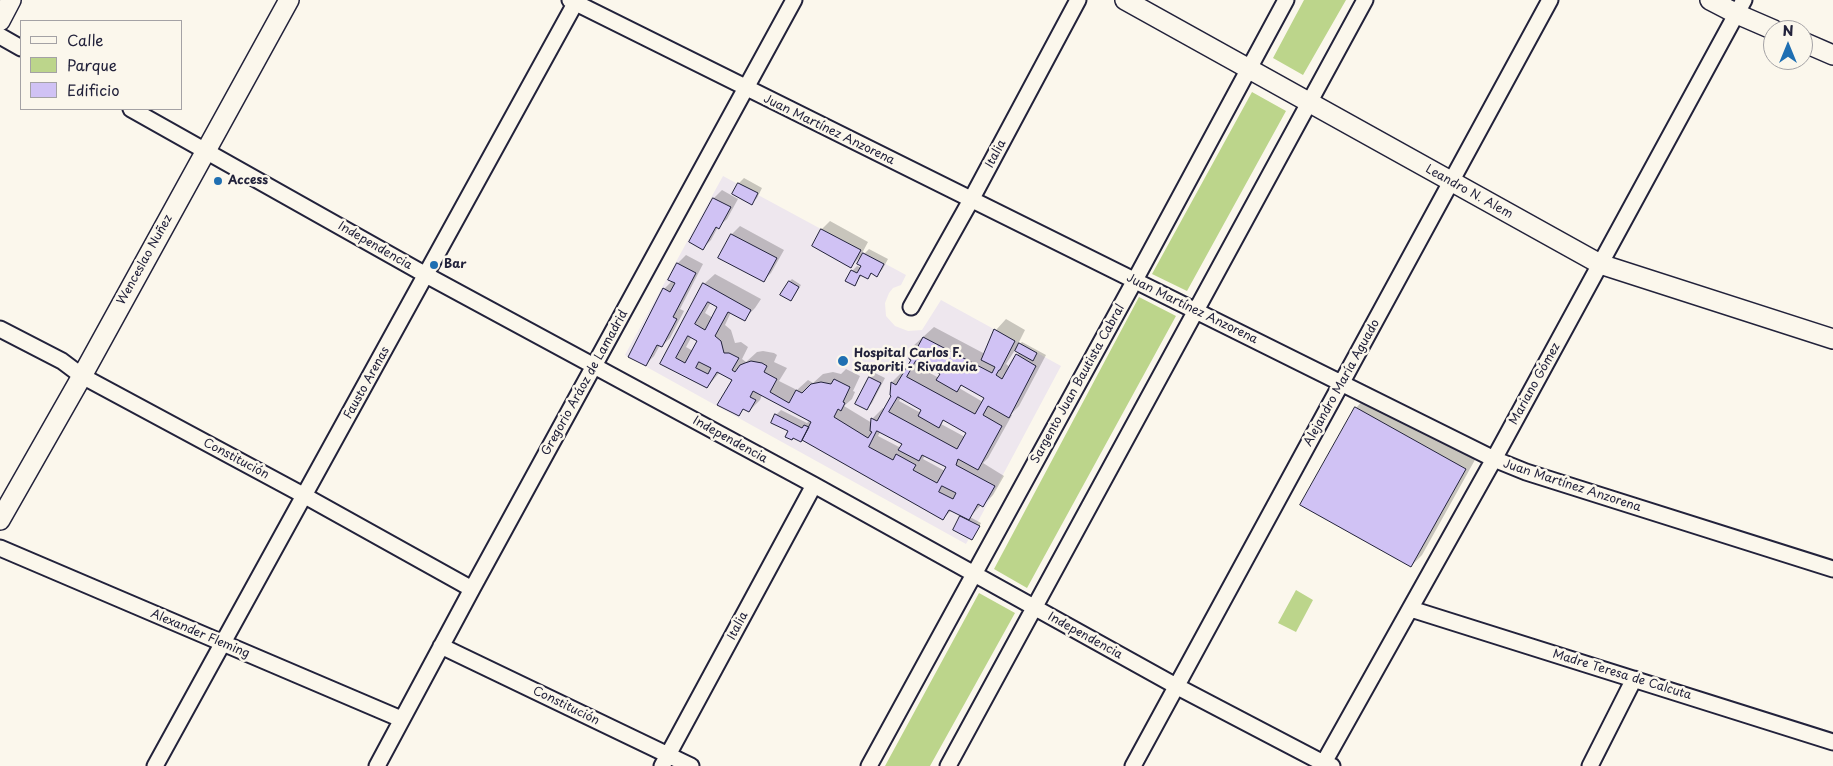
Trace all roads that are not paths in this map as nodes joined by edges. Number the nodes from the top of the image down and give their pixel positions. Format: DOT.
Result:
graph roads {
  1 [pos="11,0"];
  2 [pos="289,0"];
  3 [pos="794,0"];
  4 [pos="1078,0"];
  5 [pos="1125,0"];
  6 [pos="1286,0"];
  7 [pos="1365,0"];
  8 [pos="1550,0"];
  9 [pos="1710,0"];
  10 [pos="574,1"];
  11 [pos="1740,7"];
  12 [pos="0,21"];
  13 [pos="1763,23"];
  14 [pos="0,36"];
  15 [pos="1813,46"];
  16 [pos="20,47"];
  17 [pos="1833,55"];
  18 [pos="1248,69"];
  19 [pos="745,88"];
  20 [pos="1309,103"];
  21 [pos="133,110"];
  22 [pos="205,150"];
  23 [pos="1452,182"];
  24 [pos="971,200"];
  25 [pos="1600,264"];
  26 [pos="426,276"];
  27 [pos="1135,280"];
  28 [pos="911,307"];
  29 [pos="1195,310"];
  30 [pos="0,329"];
  31 [pos="1833,339"];
  32 [pos="594,366"];
  33 [pos="82,376"];
  34 [pos="1342,384"];
  35 [pos="1494,459"];
  36 [pos="814,485"];
  37 [pos="305,496"];
  38 [pos="0,520"];
  39 [pos="0,548"];
  40 [pos="1833,569"];
  41 [pos="974,574"];
  42 [pos="472,588"];
  43 [pos="1035,608"];
  44 [pos="1411,609"];
  45 [pos="222,644"];
  46 [pos="441,646"];
  47 [pos="1634,679"];
  48 [pos="1176,686"];
  49 [pos="402,719"];
  50 [pos="1833,742"];
  51 [pos="665,761"];
  52 [pos="1326,765"];
  53 [pos="156,766"];
  54 [pos="378,766"];
  55 [pos="691,766"];
  56 [pos="869,766"];
  57 [pos="948,766"];
  58 [pos="1133,766"];
  59 [pos="1590,766"];
  1 -- 12 [label="street"];
  2 -- 22 [label="street, Wenceslao Nuñez"];
  3 -- 19 [label="street, Gregorio Aráoz de Lamadrid"];
  4 -- 24 [label="street, Italia"];
  5 -- 18 [label="street, Leandro N. Alem"];
  6 -- 18 [label="street, Sargento Juan Bautista Cabral"];
  7 -- 20 [label="street"];
  8 -- 23 [label="street, Alejandro María Aguado"];
  9 -- 11 [label="street"];
  10 -- 19 [label="street, Juan Martínez Anzorena"];
  10 -- 26 [label="street, Fausto Arenas"];
  11 -- 13 [label="street"];
  11 -- 25 [label="street, Mariano Gómez"];
  14 -- 16 [label="street"];
  15 -- 17 [label="street"];
  18 -- 20 [label="street, Leandro N. Alem"];
  18 -- 27 [label="street, Sargento Juan Bautista Cabral"];
  19 -- 24 [label="street, Juan Martínez Anzorena"];
  19 -- 32 [label="street, Gregorio Aráoz de Lamadrid"];
  20 -- 23 [label="street, Leandro N. Alem"];
  20 -- 29 [label="street"];
  21 -- 22 [label="street, Independencia"];
  22 -- 26 [label="street, Independencia"];
  22 -- 33 [label="street, Wenceslao Nuñez"];
  23 -- 25 [label="street, Leandro N. Alem"];
  23 -- 34 [label="street, Alejandro María Aguado"];
  24 -- 27 [label="street, Juan Martínez Anzorena"];
  24 -- 28 [label="street, Italia"];
  25 -- 31 [label="street, Leandro N. Alem"];
  25 -- 35 [label="street, Mariano Gómez"];
  26 -- 32 [label="street, Independencia"];
  26 -- 37 [label="street, Fausto Arenas"];
  27 -- 29 [label="street, Juan Martínez Anzorena"];
  27 -- 41 [label="street, Sargento Juan Bautista Cabral"];
  29 -- 34 [label="street, Juan Martínez Anzorena"];
  29 -- 43 [label="street"];
  30 -- 33 [label="street, Constitución"];
  32 -- 36 [label="street, Independencia"];
  32 -- 42 [label="street, Gregorio Aráoz de Lamadrid"];
  33 -- 37 [label="street, Constitución"];
  33 -- 38 [label="street, Wenceslao Nuñez"];
  34 -- 35 [label="street, Juan Martínez Anzorena"];
  34 -- 48 [label="street, Alejandro María Aguado"];
  35 -- 40 [label="street, Juan Martínez Anzorena"];
  35 -- 44 [label="street, Mariano Gómez"];
  36 -- 41 [label="street, Independencia"];
  36 -- 51 [label="street, Italia"];
  37 -- 42 [label="street, Constitución"];
  37 -- 45 [label="street, Fausto Arenas"];
  39 -- 45 [label="street, Alexander Fleming"];
  41 -- 43 [label="street, Independencia"];
  41 -- 56 [label="street, Sargento Juan Bautista Cabral"];
  42 -- 46 [label="street, Gregorio Aráoz de Lamadrid"];
  43 -- 48 [label="street, Independencia"];
  43 -- 57 [label="street"];
  44 -- 47 [label="street, Madre Teresa de Calcuta"];
  44 -- 52 [label="street, Mariano Gómez"];
  45 -- 49 [label="street, Alexander Fleming"];
  45 -- 53 [label="street, Fausto Arenas"];
  46 -- 49 [label="street, Gregorio Aráoz de Lamadrid"];
  46 -- 51 [label="street, Constitución"];
  47 -- 50 [label="street, Madre Teresa de Calcuta"];
  47 -- 59 [label="street"];
  48 -- 52 [label="street, Independencia"];
  48 -- 58 [label="street, Alejandro María Aguado"];
  49 -- 54 [label="street, Gregorio Aráoz de Lamadrid"];
  51 -- 55 [label="street, Constitución"];
}
